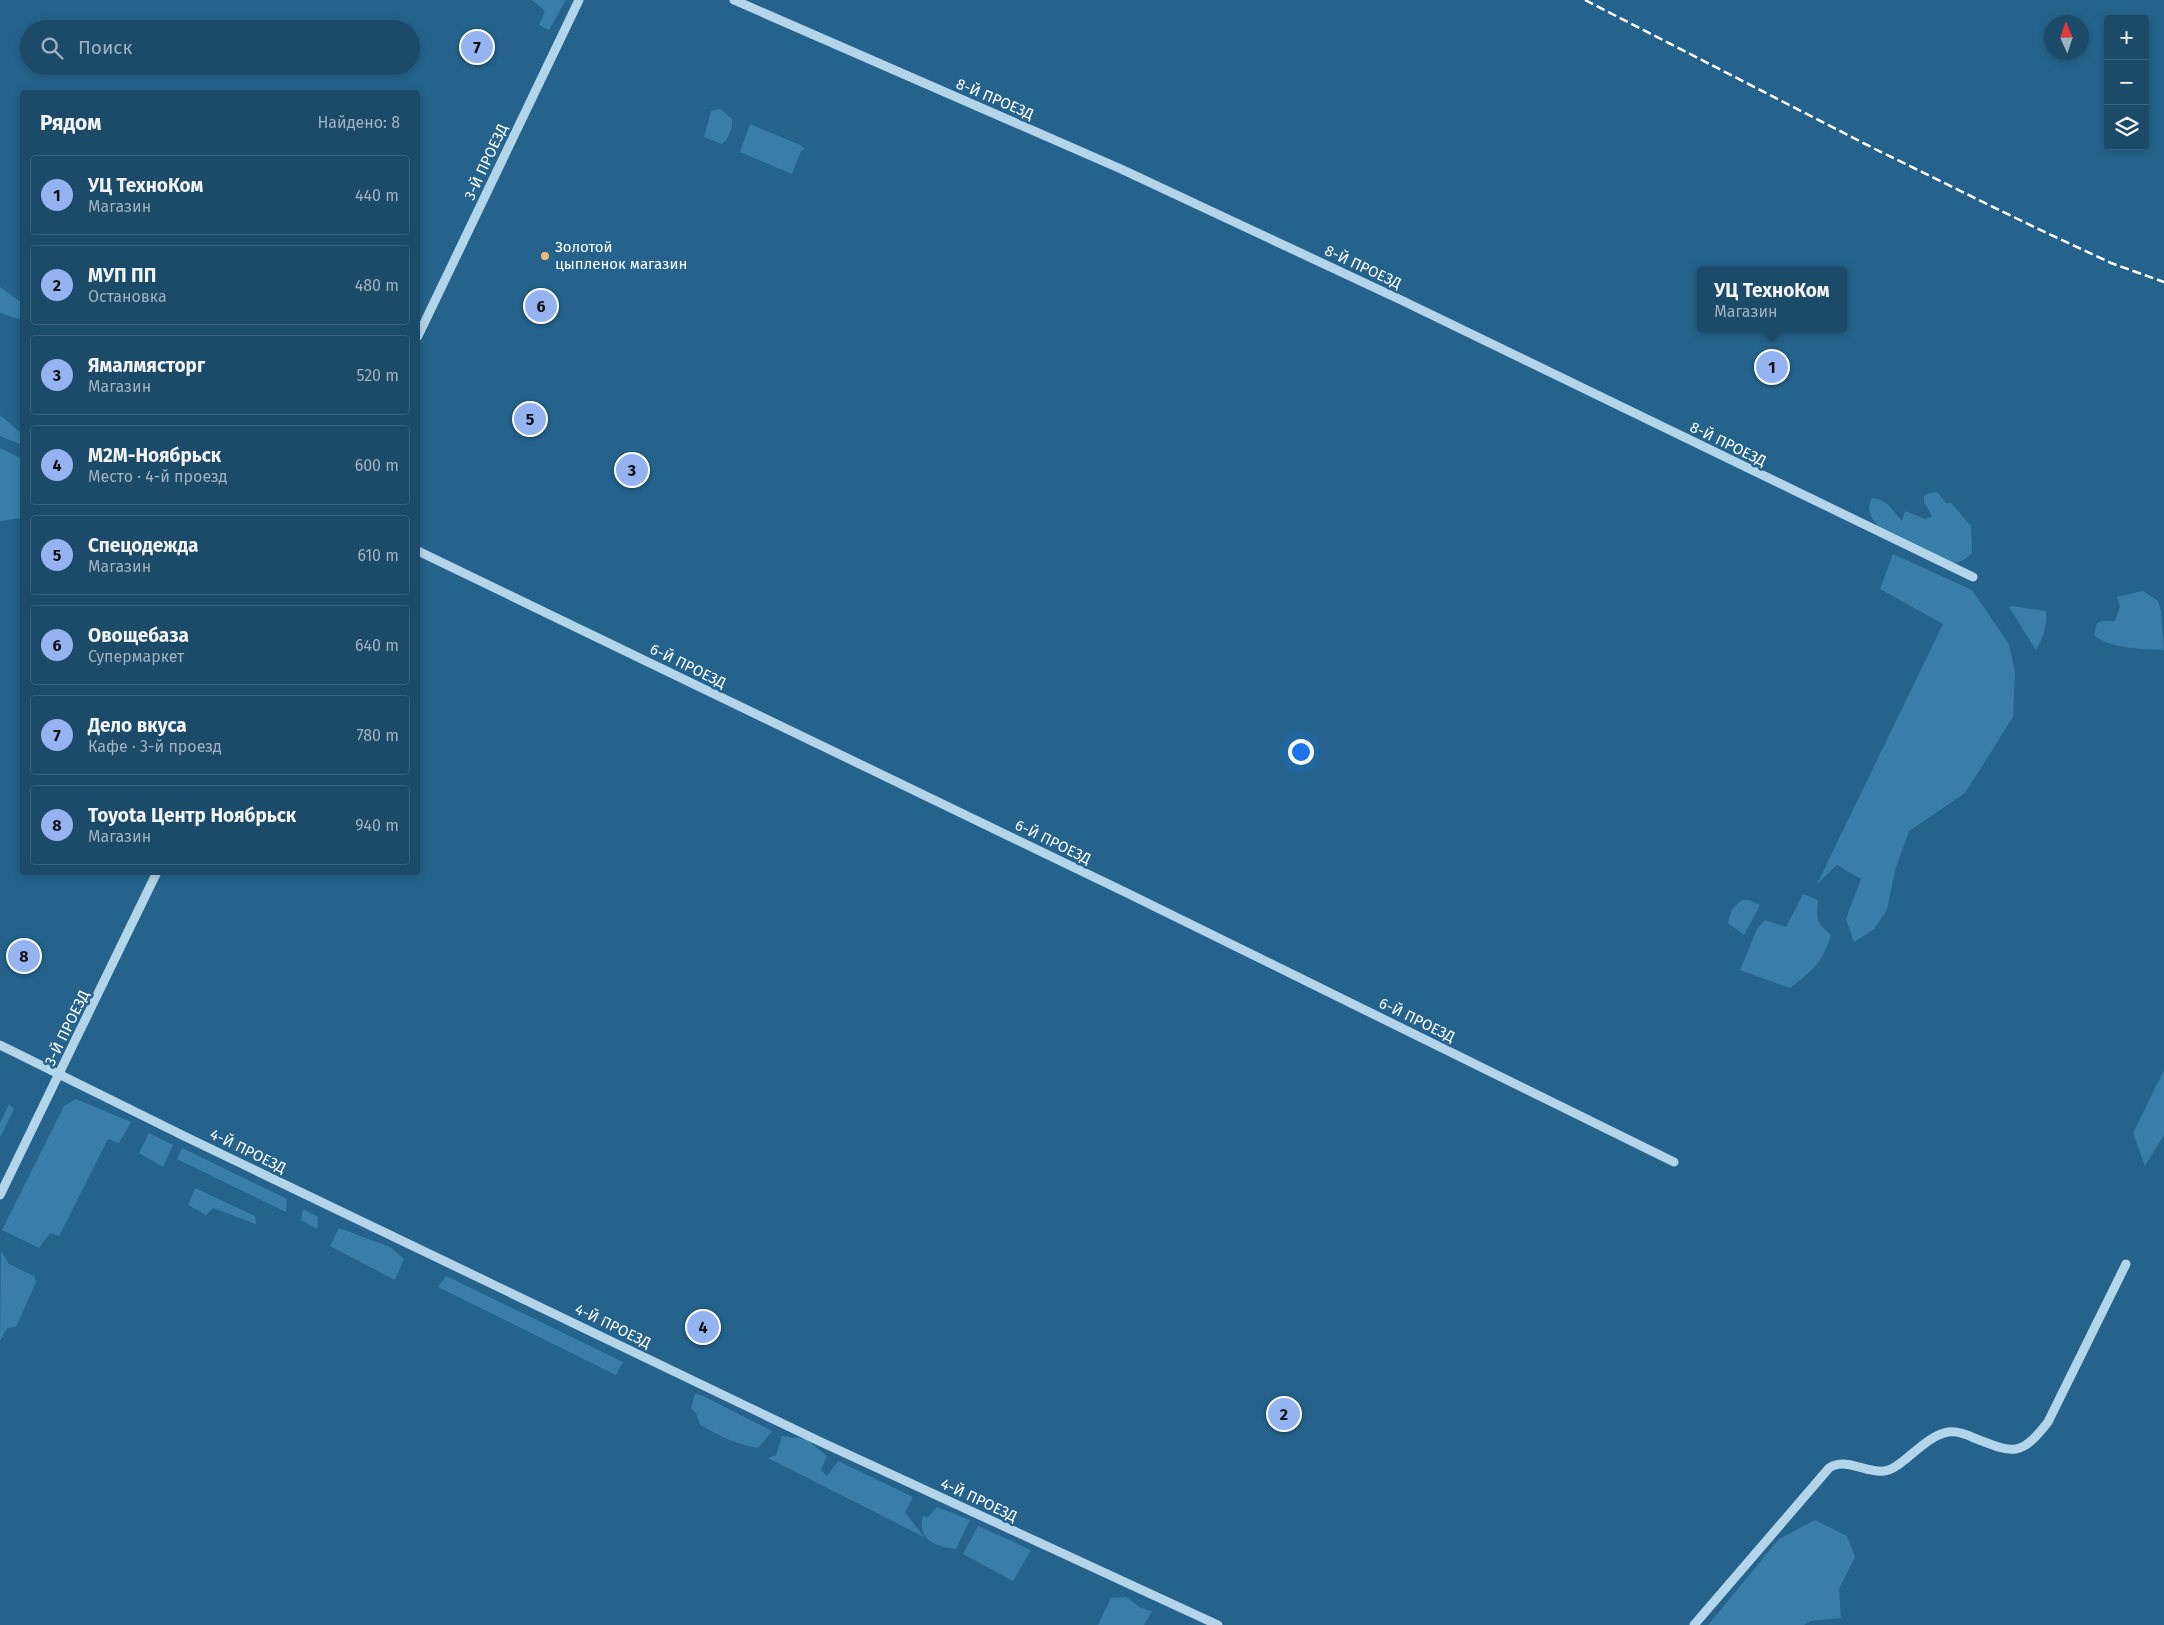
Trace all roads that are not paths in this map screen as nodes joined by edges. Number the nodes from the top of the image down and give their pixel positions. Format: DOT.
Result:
graph roads {
  1 [pos="579,0"];
  2 [pos="734,0"];
  3 [pos="420,332"];
  4 [pos="420,552"];
  5 [pos="1973,577"];
  6 [pos="156,875"];
  7 [pos="0,1045"];
  8 [pos="59,1074"];
  9 [pos="1674,1162"];
  10 [pos="0,1195"];
  11 [pos="2126,1264"];
  12 [pos="1218,1625"];
  13 [pos="1694,1625"];
  1 -- 3 [label="street, 3-Й ПРОЕЗД"];
  2 -- 5 [label="street, 8-Й ПРОЕЗД"];
  4 -- 9 [label="street, 6-Й ПРОЕЗД"];
  6 -- 8 [label="street, 3-Й ПРОЕЗД"];
  7 -- 8 [label="street, 4-Й ПРОЕЗД"];
  8 -- 10 [label="street, 3-Й ПРОЕЗД"];
  8 -- 12 [label="street, 4-Й ПРОЕЗД"];
  11 -- 13 [label="street"];
}
